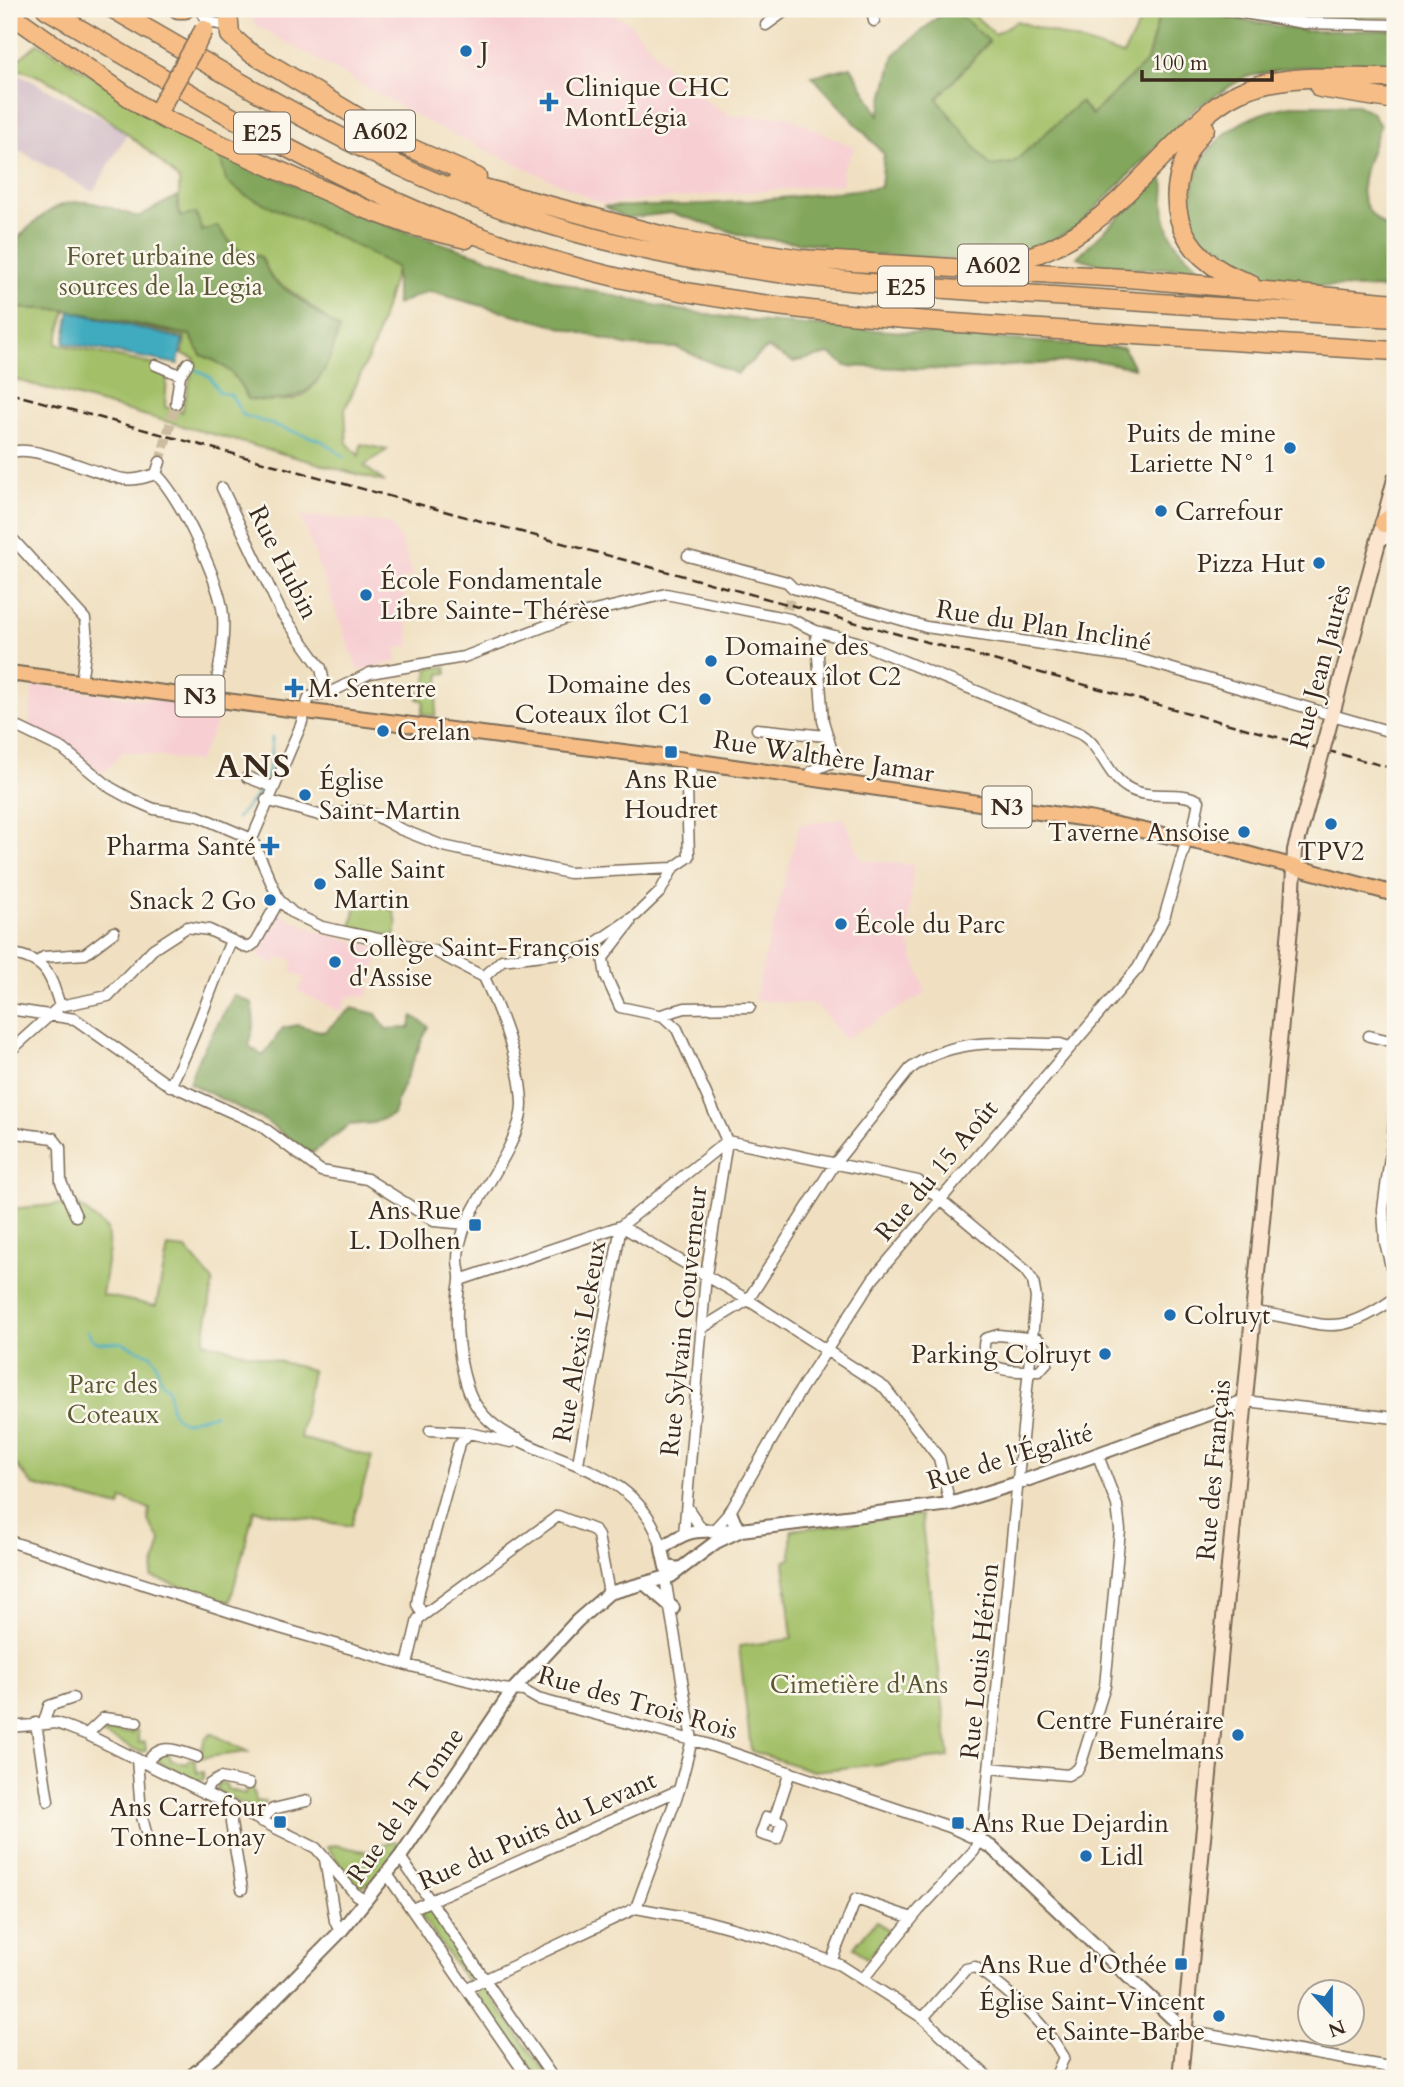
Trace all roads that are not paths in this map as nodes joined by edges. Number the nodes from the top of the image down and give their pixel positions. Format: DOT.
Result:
graph roads {
  1 [pos="46,9"];
  2 [pos="113,9"];
  3 [pos="178,9"];
  4 [pos="185,9"];
  5 [pos="788,9"];
  6 [pos="872,9"];
  7 [pos="1219,9"];
  8 [pos="9,12"];
  9 [pos="234,15"];
  10 [pos="205,20"];
  11 [pos="874,20"];
  12 [pos="766,25"];
  13 [pos="1395,25"];
  14 [pos="1395,78"];
  15 [pos="1395,100"];
  16 [pos="158,111"];
  17 [pos="430,180"];
  18 [pos="555,208"];
  19 [pos="488,239"];
  20 [pos="916,267"];
  21 [pos="1301,294"];
  22 [pos="1395,303"];
  23 [pos="1395,318"];
  24 [pos="1395,351"];
  25 [pos="188,363"];
  26 [pos="156,365"];
  27 [pos="180,375"];
  28 [pos="176,403"];
  29 [pos="9,453"];
  30 [pos="160,462"];
  31 [pos="156,474"];
  32 [pos="1395,480"];
  33 [pos="222,488"];
  34 [pos="1389,528"];
  35 [pos="9,535"];
  36 [pos="688,556"];
  37 [pos="816,631"];
  38 [pos="9,673"];
  39 [pos="81,682"];
  40 [pos="326,693"];
  41 [pos="214,698"];
  42 [pos="304,709"];
  43 [pos="1331,719"];
  44 [pos="9,723"];
  45 [pos="757,729"];
  46 [pos="1395,733"];
  47 [pos="826,736"];
  48 [pos="693,761"];
  49 [pos="247,777"];
  50 [pos="808,779"];
  51 [pos="273,787"];
  52 [pos="266,800"];
  53 [pos="252,839"];
  54 [pos="1189,840"];
  55 [pos="1294,866"];
  56 [pos="673,868"];
  57 [pos="1395,894"];
  58 [pos="279,900"];
  59 [pos="636,915"];
  60 [pos="114,932"];
  61 [pos="231,942"];
  62 [pos="9,953"];
  63 [pos="38,962"];
  64 [pos="484,977"];
  65 [pos="60,1006"];
  66 [pos="750,1007"];
  67 [pos="9,1009"];
  68 [pos="47,1015"];
  69 [pos="660,1015"];
  70 [pos="1369,1036"];
  71 [pos="1395,1042"];
  72 [pos="1069,1048"];
  73 [pos="9,1052"];
  74 [pos="1395,1082"];
  75 [pos="170,1086"];
  76 [pos="9,1132"];
  77 [pos="1394,1135"];
  78 [pos="727,1141"];
  79 [pos="836,1162"];
  80 [pos="940,1202"];
  81 [pos="76,1216"];
  82 [pos="466,1224"];
  83 [pos="621,1226"];
  84 [pos="706,1275"];
  85 [pos="460,1280"];
  86 [pos="1395,1283"];
  87 [pos="1395,1298"];
  88 [pos="748,1300"];
  89 [pos="1253,1311"];
  90 [pos="702,1328"];
  91 [pos="1031,1339"];
  92 [pos="825,1350"];
  93 [pos="1027,1371"];
  94 [pos="1245,1401"];
  95 [pos="1395,1418"];
  96 [pos="430,1430"];
  97 [pos="469,1433"];
  98 [pos="519,1439"];
  99 [pos="1097,1453"];
  100 [pos="578,1463"];
  101 [pos="1018,1483"];
  102 [pos="950,1504"];
  103 [pos="687,1506"];
  104 [pos="730,1512"];
  105 [pos="741,1530"];
  106 [pos="658,1534"];
  107 [pos="710,1534"];
  108 [pos="679,1537"];
  109 [pos="9,1541"];
  110 [pos="663,1556"];
  111 [pos="680,1569"];
  112 [pos="665,1578"];
  113 [pos="645,1584"];
  114 [pos="609,1593"];
  115 [pos="673,1608"];
  116 [pos="423,1615"];
  117 [pos="407,1665"];
  118 [pos="512,1691"];
  119 [pos="73,1698"];
  120 [pos="40,1722"];
  121 [pos="137,1722"];
  122 [pos="9,1727"];
  123 [pos="87,1734"];
  124 [pos="692,1740"];
  125 [pos="197,1758"];
  126 [pos="142,1761"];
  127 [pos="989,1768"];
  128 [pos="790,1772"];
  129 [pos="249,1784"];
  130 [pos="679,1790"];
  131 [pos="204,1793"];
  132 [pos="48,1801"];
  133 [pos="307,1801"];
  134 [pos="232,1806"];
  135 [pos="774,1820"];
  136 [pos="260,1821"];
  137 [pos="980,1842"];
  138 [pos="149,1844"];
  139 [pos="400,1857"];
  140 [pos="325,1858"];
  141 [pos="387,1874"];
  142 [pos="242,1889"];
  143 [pos="430,1899"];
  144 [pos="366,1901"];
  145 [pos="636,1908"];
  146 [pos="412,1909"];
  147 [pos="912,1918"];
  148 [pos="340,1932"];
  149 [pos="831,1962"];
  150 [pos="485,1979"];
  151 [pos="863,1979"];
  152 [pos="467,1988"];
  153 [pos="923,2018"];
  154 [pos="1186,2031"];
  155 [pos="1395,2068"];
  156 [pos="1182,2077"];
  157 [pos="189,2078"];
  158 [pos="528,2078"];
  159 [pos="554,2078"];
  160 [pos="989,2078"];
  161 [pos="1055,2078"];
  1 -- 19 [label="highway, E25"];
  2 -- 17 [label="highway, E25"];
  3 -- 4 [label="highway"];
  5 -- 12 [label="street"];
  6 -- 11 [label="street"];
  7 -- 13 [label="street"];
  8 -- 16 [label="highway"];
  9 -- 10 [label="street"];
  9 -- 18 [label="highway, A602"];
  10 -- 16 [label="highway, bridge"];
  14 -- 20 [label="highway, A602"];
  15 -- 21 [label="highway"];
  16 -- 19 [label="highway"];
  17 -- 18 [label="highway"];
  17 -- 23 [label="highway, E25"];
  18 -- 20 [label="highway, A602"];
  19 -- 24 [label="highway, E25"];
  20 -- 21 [label="highway"];
  21 -- 22 [label="highway"];
  25 -- 27 [label="street"];
  26 -- 27 [label="street"];
  27 -- 28 [label="street"];
  29 -- 31 [label="street"];
  30 -- 31 [label="street"];
  31 -- 41 [label="street"];
  32 -- 34 [label="main road, Rue Jean Jaurès"];
  33 -- 40 [label="street, Rue Hubin"];
  34 -- 43 [label="main road, Rue Jean Jaurès"];
  35 -- 39 [label="street"];
  36 -- 43 [label="street, Rue du Plan Incliné"];
  37 -- 40 [label="street"];
  37 -- 47 [label="street"];
  37 -- 54 [label="street, Rue du 15 Août"];
  38 -- 39 [label="main road, Rue Walthère Jamar / N3"];
  39 -- 41 [label="main road, Rue Walthère Jamar / N3"];
  40 -- 42 [label="street"];
  41 -- 42 [label="main road, Rue Walthère Jamar / N3"];
  42 -- 48 [label="main road, Rue Walthère Jamar / N3"];
  42 -- 51 [label="street"];
  43 -- 46 [label="street, Rue du Plan Incliné"];
  43 -- 55 [label="main road, Rue Jean Jaurès, bridge"];
  44 -- 53 [label="street"];
  45 -- 47 [label="street"];
  47 -- 50 [label="street"];
  48 -- 50 [label="main road, Rue Walthère Jamar / N3"];
  48 -- 56 [label="street"];
  49 -- 51 [label="street"];
  50 -- 54 [label="main road, Rue Walthère Jamar / N3"];
  51 -- 52 [label="street"];
  52 -- 53 [label="street"];
  52 -- 56 [label="street"];
  53 -- 58 [label="street"];
  54 -- 55 [label="main road, Rue Walthère Jamar / N3"];
  54 -- 72 [label="street, Rue du 15 Août"];
  55 -- 57 [label="main road, N3"];
  55 -- 89 [label="main road, Rue des Français"];
  56 -- 59 [label="street"];
  58 -- 61 [label="street"];
  58 -- 64 [label="street"];
  59 -- 64 [label="street"];
  59 -- 69 [label="street"];
  60 -- 63 [label="street"];
  61 -- 65 [label="street"];
  61 -- 75 [label="street"];
  62 -- 63 [label="street"];
  63 -- 65 [label="street"];
  64 -- 82 [label="street"];
  65 -- 68 [label="street"];
  66 -- 69 [label="street"];
  67 -- 68 [label="street"];
  68 -- 73 [label="street"];
  68 -- 75 [label="street"];
  69 -- 78 [label="street"];
  70 -- 71 [label="street"];
  72 -- 79 [label="street"];
  72 -- 80 [label="street, Rue du 15 Août"];
  74 -- 77 [label="street"];
  75 -- 82 [label="street"];
  76 -- 81 [label="street"];
  77 -- 86 [label="street"];
  78 -- 79 [label="street"];
  78 -- 83 [label="street"];
  78 -- 84 [label="street, Rue Sylvain Gouverneur"];
  79 -- 80 [label="street"];
  79 -- 88 [label="street"];
  80 -- 91 [label="street, Rue Louis Hérion"];
  80 -- 92 [label="street, Rue du 15 Août"];
  82 -- 85 [label="street"];
  83 -- 84 [label="street"];
  83 -- 85 [label="street"];
  83 -- 100 [label="street, Rue Alexis Lekeux"];
  84 -- 88 [label="street"];
  84 -- 90 [label="street, Rue Sylvain Gouverneur"];
  85 -- 98 [label="street"];
  87 -- 89 [label="street"];
  88 -- 90 [label="street"];
  88 -- 92 [label="street"];
  89 -- 94 [label="main road, Rue des Français"];
  90 -- 103 [label="street, Rue Sylvain Gouverneur"];
  91 -- 93 [label="street, Rue Louis Hérion"];
  91 -- 93 [label="street"];
  91 -- 93 [label="street"];
  92 -- 102 [label="street"];
  92 -- 104 [label="street, Rue du 15 Août"];
  93 -- 101 [label="street, Rue Louis Hérion"];
  94 -- 95 [label="street"];
  94 -- 99 [label="street, Rue de l'Égalité"];
  94 -- 154 [label="main road, Rue des Français"];
  96 -- 97 [label="street"];
  97 -- 98 [label="street"];
  97 -- 116 [label="street"];
  98 -- 100 [label="street"];
  99 -- 101 [label="street, Rue de l'Égalité"];
  99 -- 127 [label="street"];
  100 -- 106 [label="street"];
  101 -- 102 [label="street, Rue de l'Égalité"];
  101 -- 127 [label="street, Rue Louis Hérion"];
  102 -- 105 [label="street, Rue de l'Égalité"];
  103 -- 107 [label="street"];
  103 -- 108 [label="street, Rue Sylvain Gouverneur"];
  104 -- 105 [label="street"];
  104 -- 107 [label="street, Rue du 15 Août"];
  105 -- 107 [label="street, Rue de l'Égalité"];
  106 -- 108 [label="street"];
  106 -- 110 [label="street"];
  107 -- 108 [label="street"];
  107 -- 111 [label="street, Rue de l'Égalité"];
  108 -- 110 [label="street"];
  109 -- 117 [label="street, Rue des Trois Rois"];
  110 -- 111 [label="street"];
  110 -- 112 [label="street"];
  111 -- 112 [label="street, Rue de l'Égalité"];
  112 -- 113 [label="street, Rue de la Tonne"];
  112 -- 115 [label="street"];
  113 -- 114 [label="street, Rue de la Tonne"];
  113 -- 115 [label="street"];
  114 -- 116 [label="street"];
  114 -- 118 [label="street, Rue de la Tonne"];
  115 -- 124 [label="street"];
  116 -- 117 [label="street"];
  117 -- 118 [label="street, Rue des Trois Rois"];
  118 -- 124 [label="street, Rue des Trois Rois"];
  118 -- 139 [label="street, Rue de la Tonne"];
  119 -- 120 [label="street"];
  120 -- 122 [label="street"];
  120 -- 123 [label="street"];
  120 -- 132 [label="street"];
  121 -- 123 [label="street"];
  123 -- 126 [label="street"];
  124 -- 128 [label="street, Rue des Trois Rois"];
  124 -- 130 [label="street"];
  125 -- 126 [label="street"];
  126 -- 131 [label="street"];
  126 -- 138 [label="street"];
  127 -- 137 [label="street, Rue Louis Hérion"];
  128 -- 135 [label="street"];
  128 -- 137 [label="street, Rue des Trois Rois"];
  129 -- 131 [label="street"];
  130 -- 143 [label="street, Rue du Puits du Levant"];
  130 -- 145 [label="street"];
  131 -- 134 [label="street"];
  133 -- 136 [label="street"];
  134 -- 136 [label="street"];
  134 -- 142 [label="street"];
  136 -- 140 [label="street"];
  137 -- 147 [label="street"];
  137 -- 154 [label="street, Rue des Trois Rois"];
  139 -- 141 [label="street, Rue de la Tonne"];
  139 -- 143 [label="street"];
  140 -- 144 [label="street"];
  140 -- 148 [label="street"];
  141 -- 144 [label="street, Rue de la Tonne"];
  141 -- 146 [label="street"];
  143 -- 146 [label="street, Rue du Puits du Levant"];
  143 -- 150 [label="street"];
  144 -- 148 [label="street, Rue de la Tonne"];
  145 -- 149 [label="street"];
  145 -- 150 [label="street"];
  146 -- 152 [label="street"];
  147 -- 149 [label="street"];
  147 -- 151 [label="street"];
  148 -- 157 [label="street, Rue de la Tonne"];
  149 -- 151 [label="street"];
  150 -- 152 [label="street"];
  150 -- 159 [label="street"];
  151 -- 153 [label="street"];
  152 -- 158 [label="street"];
  153 -- 160 [label="street"];
  153 -- 161 [label="street"];
  154 -- 155 [label="street"];
  154 -- 156 [label="main road, Rue des Français"];
}
